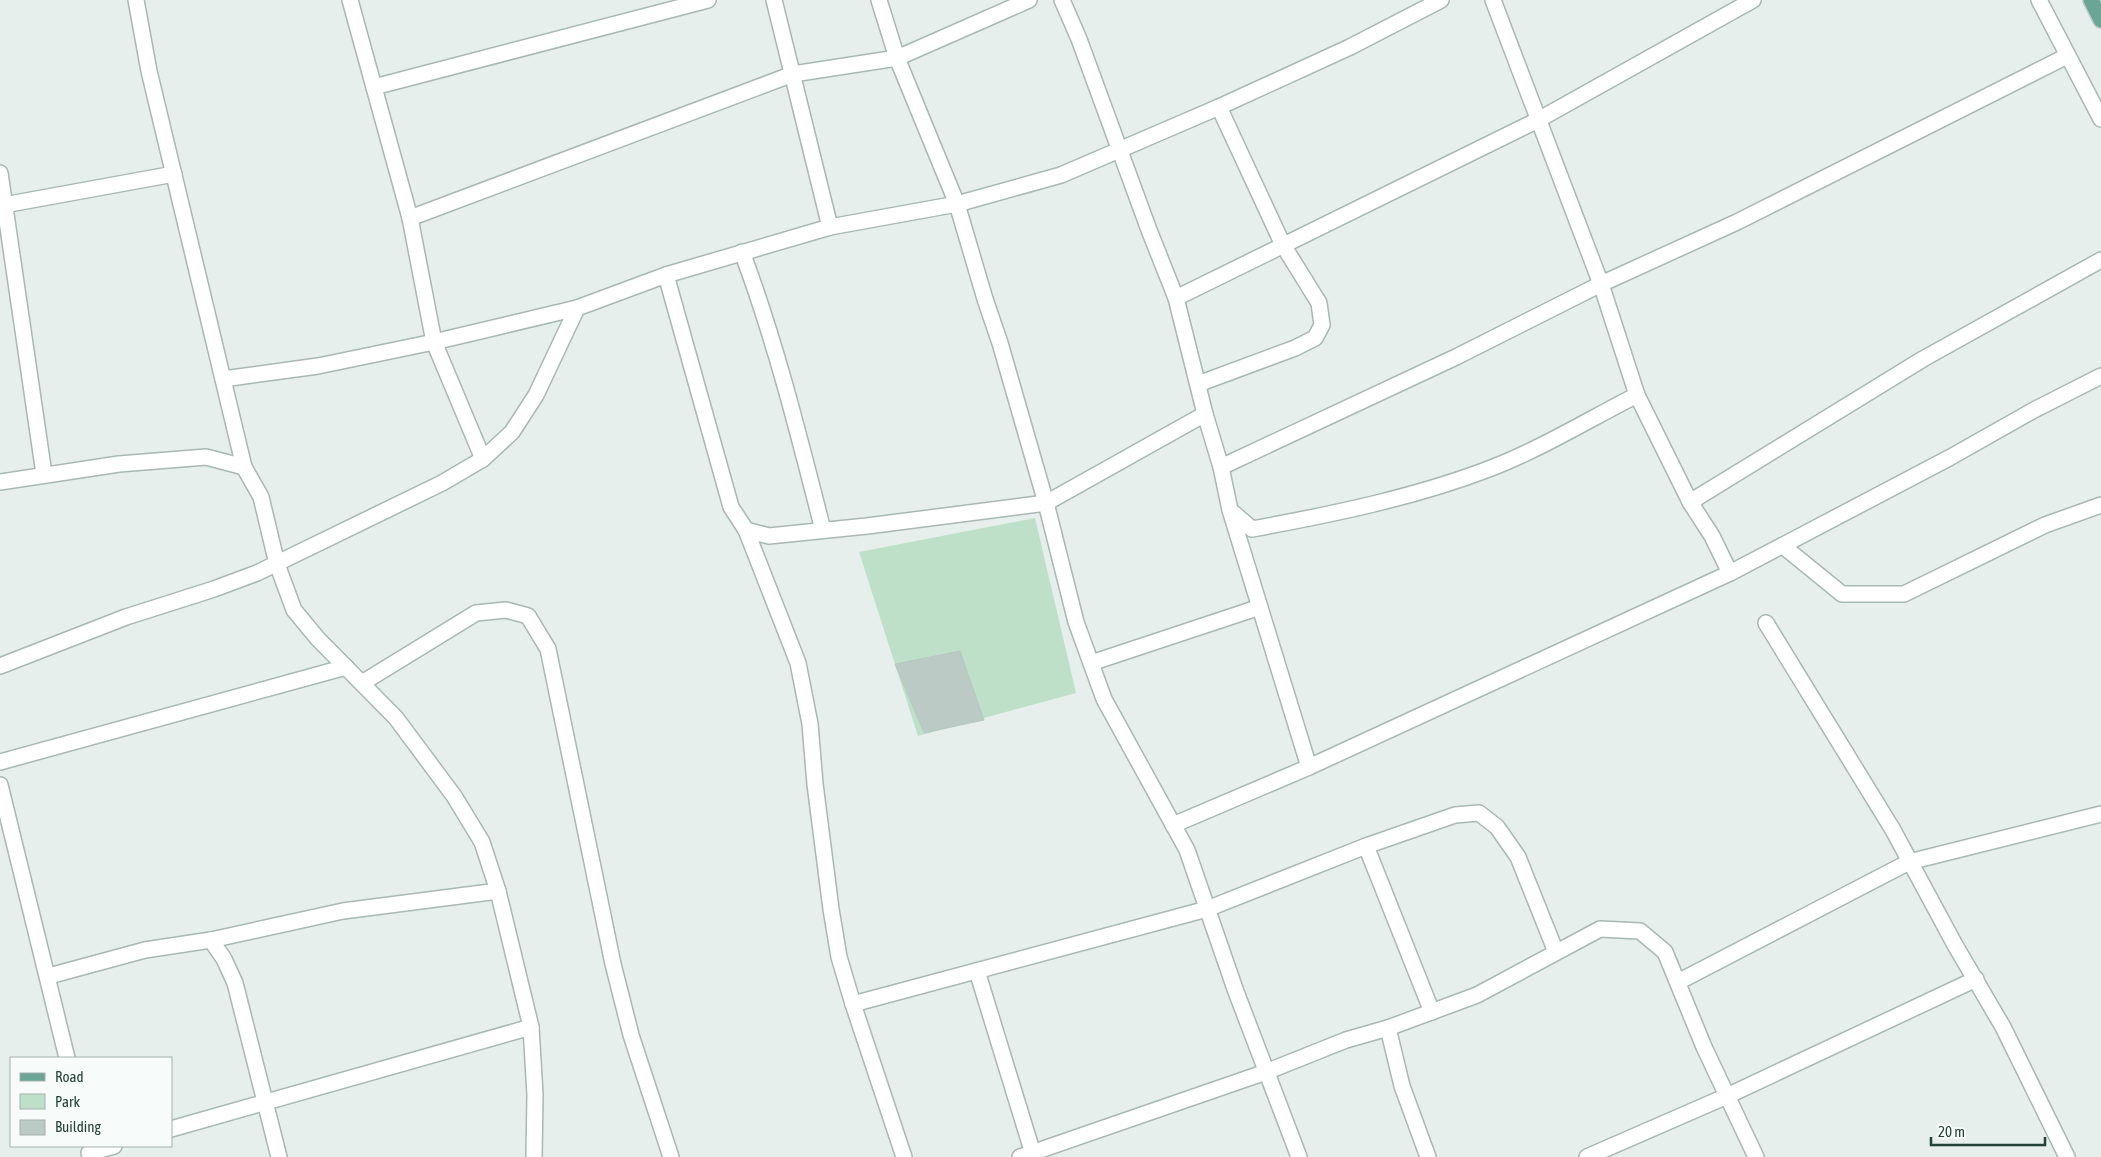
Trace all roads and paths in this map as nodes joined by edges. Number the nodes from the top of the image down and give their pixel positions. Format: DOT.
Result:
graph roads {
  1 [pos="136,0"];
  2 [pos="350,0"];
  3 [pos="708,0"];
  4 [pos="774,0"];
  5 [pos="879,0"];
  6 [pos="1029,0"];
  7 [pos="1062,0"];
  8 [pos="1441,0"];
  9 [pos="1493,0"];
  10 [pos="1753,0"];
  11 [pos="2039,0"];
  12 [pos="2091,0"];
  13 [pos="2101,20"];
  14 [pos="2067,56"];
  15 [pos="898,58"];
  16 [pos="793,74"];
  17 [pos="374,87"];
  18 [pos="1219,107"];
  19 [pos="2101,119"];
  20 [pos="1538,120"];
  21 [pos="1121,150"];
  22 [pos="0,173"];
  23 [pos="174,174"];
  24 [pos="957,204"];
  25 [pos="4,205"];
  26 [pos="410,218"];
  27 [pos="830,227"];
  28 [pos="1284,245"];
  29 [pos="742,252"];
  30 [pos="2101,260"];
  31 [pos="666,275"];
  32 [pos="1601,284"];
  33 [pos="1176,298"];
  34 [pos="577,308"];
  35 [pos="434,342"];
  36 [pos="2101,376"];
  37 [pos="223,380"];
  38 [pos="1198,384"];
  39 [pos="1637,395"];
  40 [pos="1205,414"];
  41 [pos="483,459"];
  42 [pos="244,467"];
  43 [pos="1222,467"];
  44 [pos="44,474"];
  45 [pos="0,482"];
  46 [pos="1690,502"];
  47 [pos="1046,503"];
  48 [pos="2101,505"];
  49 [pos="1230,510"];
  50 [pos="746,530"];
  51 [pos="823,530"];
  52 [pos="1783,546"];
  53 [pos="277,564"];
  54 [pos="1730,573"];
  55 [pos="1260,608"];
  56 [pos="1766,623"];
  57 [pos="1091,663"];
  58 [pos="0,666"];
  59 [pos="346,667"];
  60 [pos="362,683"];
  61 [pos="0,762"];
  62 [pos="1309,767"];
  63 [pos="0,785"];
  64 [pos="2101,814"];
  65 [pos="1172,825"];
  66 [pos="1366,846"];
  67 [pos="1909,862"];
  68 [pos="498,891"];
  69 [pos="1207,909"];
  70 [pos="210,940"];
  71 [pos="1556,952"];
  72 [pos="977,971"];
  73 [pos="48,976"];
  74 [pos="1976,979"];
  75 [pos="1678,982"];
  76 [pos="853,1004"];
  77 [pos="1432,1012"];
  78 [pos="531,1027"];
  79 [pos="1388,1028"];
  80 [pos="67,1057"];
  81 [pos="1266,1072"];
  82 [pos="1727,1096"];
  83 [pos="264,1101"];
  84 [pos="172,1129"];
  85 [pos="110,1147"];
  86 [pos="89,1152"];
  87 [pos="1029,1156"];
  88 [pos="279,1157"];
  89 [pos="534,1157"];
  90 [pos="671,1157"];
  91 [pos="904,1157"];
  92 [pos="1299,1157"];
  93 [pos="1428,1157"];
  94 [pos="1587,1157"];
  95 [pos="1756,1157"];
  96 [pos="2067,1157"];
  1 -- 23 [label="street"];
  2 -- 17 [label="street"];
  3 -- 17 [label="street"];
  4 -- 16 [label="street"];
  5 -- 15 [label="street"];
  6 -- 15 [label="street"];
  7 -- 21 [label="street"];
  8 -- 18 [label="street"];
  9 -- 20 [label="street"];
  10 -- 20 [label="street"];
  11 -- 14 [label="street"];
  12 -- 13 [label="main road"];
  14 -- 19 [label="street"];
  14 -- 32 [label="street"];
  15 -- 16 [label="street"];
  15 -- 24 [label="street"];
  16 -- 26 [label="street"];
  16 -- 27 [label="street"];
  17 -- 26 [label="street"];
  18 -- 21 [label="street"];
  18 -- 28 [label="street"];
  20 -- 28 [label="street"];
  20 -- 32 [label="street"];
  21 -- 24 [label="street"];
  21 -- 33 [label="street"];
  22 -- 25 [label="street"];
  23 -- 25 [label="street"];
  23 -- 37 [label="street"];
  24 -- 27 [label="street"];
  24 -- 47 [label="street"];
  25 -- 44 [label="street"];
  26 -- 35 [label="street"];
  27 -- 29 [label="street"];
  28 -- 33 [label="street"];
  28 -- 38 [label="street"];
  29 -- 31 [label="street"];
  29 -- 51 [label="street"];
  30 -- 46 [label="street"];
  31 -- 34 [label="street"];
  31 -- 50 [label="street"];
  32 -- 39 [label="street"];
  32 -- 43 [label="street"];
  33 -- 38 [label="street"];
  34 -- 35 [label="street"];
  34 -- 41 [label="street"];
  35 -- 37 [label="street"];
  35 -- 41 [label="street"];
  36 -- 52 [label="street"];
  37 -- 42 [label="street"];
  38 -- 40 [label="street"];
  39 -- 46 [label="street"];
  39 -- 49 [label="street"];
  40 -- 43 [label="street"];
  40 -- 47 [label="street"];
  41 -- 53 [label="street"];
  42 -- 44 [label="street"];
  42 -- 53 [label="street"];
  43 -- 49 [label="street"];
  44 -- 45 [label="street"];
  46 -- 54 [label="street"];
  47 -- 51 [label="street"];
  47 -- 57 [label="street"];
  48 -- 52 [label="street"];
  49 -- 55 [label="street"];
  50 -- 51 [label="street"];
  50 -- 76 [label="street"];
  52 -- 54 [label="street"];
  53 -- 58 [label="street"];
  53 -- 59 [label="street"];
  54 -- 62 [label="street"];
  55 -- 57 [label="street"];
  55 -- 62 [label="street"];
  56 -- 67 [label="street"];
  57 -- 65 [label="street"];
  59 -- 60 [label="street"];
  59 -- 61 [label="street"];
  60 -- 68 [label="street"];
  60 -- 90 [label="street"];
  62 -- 65 [label="street"];
  63 -- 73 [label="street"];
  64 -- 67 [label="street"];
  65 -- 69 [label="street"];
  66 -- 69 [label="street"];
  66 -- 71 [label="street"];
  66 -- 77 [label="street"];
  67 -- 74 [label="street"];
  67 -- 75 [label="street"];
  68 -- 70 [label="street"];
  68 -- 78 [label="street"];
  69 -- 72 [label="street"];
  69 -- 81 [label="street"];
  70 -- 73 [label="street"];
  70 -- 83 [label="street"];
  71 -- 75 [label="street"];
  71 -- 77 [label="street"];
  72 -- 76 [label="street"];
  72 -- 87 [label="street"];
  73 -- 80 [label="street"];
  74 -- 82 [label="street"];
  74 -- 96 [label="street"];
  75 -- 82 [label="street"];
  76 -- 91 [label="street"];
  77 -- 79 [label="street"];
  78 -- 83 [label="street"];
  78 -- 89 [label="street"];
  79 -- 81 [label="street"];
  79 -- 93 [label="street"];
  81 -- 87 [label="street"];
  81 -- 92 [label="street"];
  82 -- 94 [label="street"];
  82 -- 95 [label="street"];
  83 -- 84 [label="street"];
  83 -- 88 [label="street"];
  85 -- 86 [label="street"];
}
